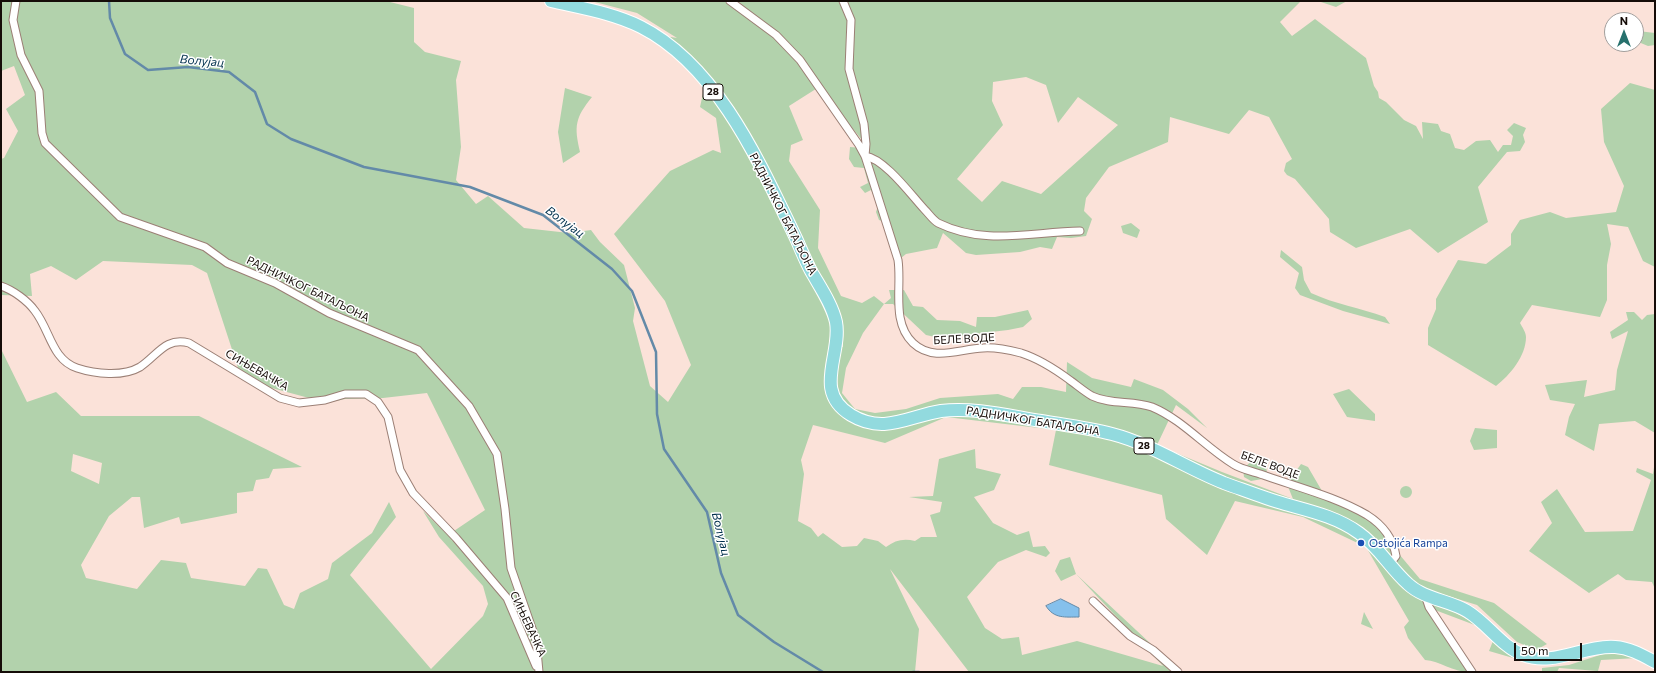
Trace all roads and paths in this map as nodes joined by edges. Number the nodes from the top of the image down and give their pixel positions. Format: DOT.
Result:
graph roads {
  1 [pos="16,1"];
  2 [pos="551,1"];
  3 [pos="730,1"];
  4 [pos="843,1"];
  5 [pos="865,156"];
  6 [pos="1080,231"];
  7 [pos="1,286"];
  8 [pos="1390,564"];
  9 [pos="1425,595"];
  10 [pos="1093,601"];
  11 [pos="1655,662"];
  12 [pos="538,672"];
  13 [pos="1178,672"];
  14 [pos="1472,672"];
  1 -- 12 [label="street, РАДНИЧКОГ БАТАЉОНА"];
  2 -- 8 [label="main road, РАДНИЧКОГ БАТАЉОНА / 28"];
  3 -- 5 [label="street, БЕЛЕ ВОДЕ"];
  4 -- 5 [label="street"];
  5 -- 6 [label="street"];
  5 -- 8 [label="street, БЕЛЕ ВОДЕ"];
  7 -- 12 [label="street, СИЊЕВАЧКА"];
  8 -- 9 [label="main road, РАДНИЧКОГ БАТАЉОНА / 28"];
  9 -- 11 [label="main road, РАДНИЧКОГ БАТАЉОНА / 28"];
  9 -- 14 [label="street"];
  10 -- 13 [label="street"];
}
